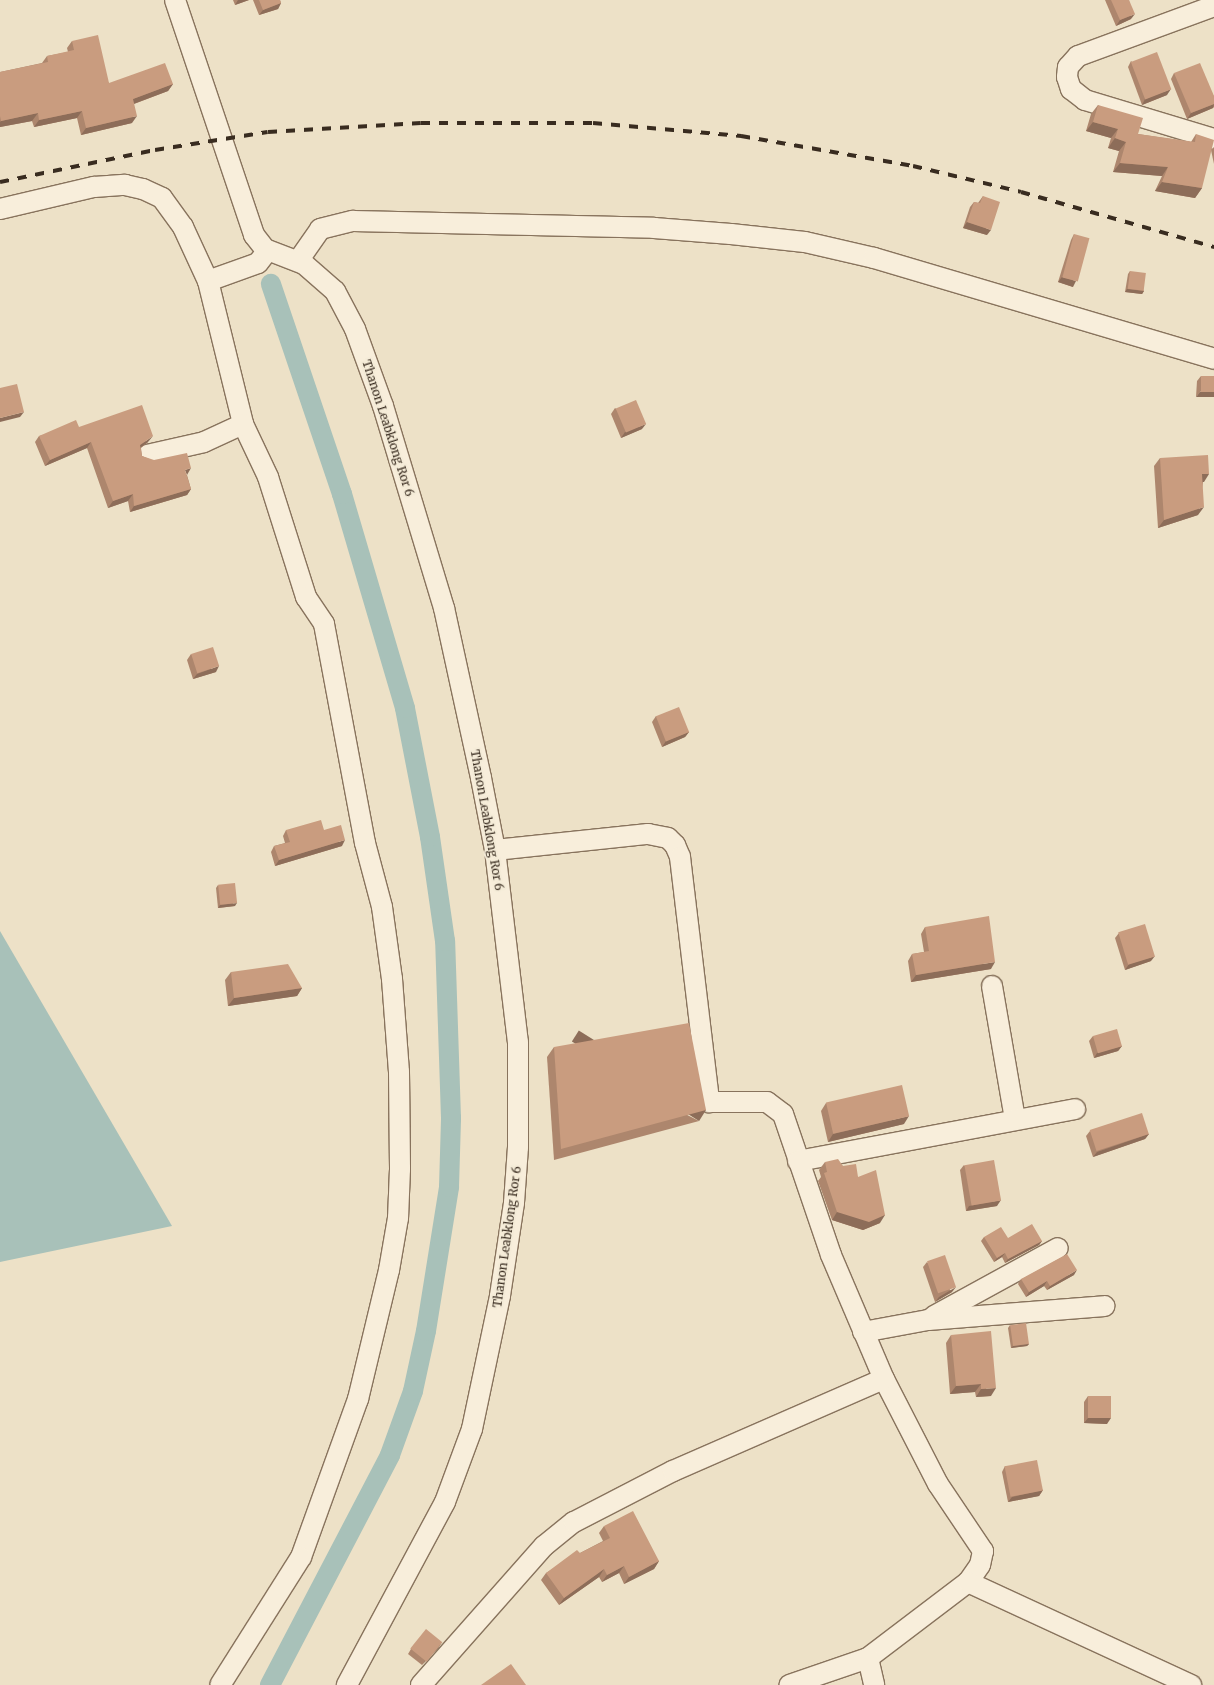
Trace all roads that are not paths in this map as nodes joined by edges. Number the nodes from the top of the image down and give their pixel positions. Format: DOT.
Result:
graph roads {
  1 [pos="175,0"];
  2 [pos="1214,6"];
  3 [pos="1214,139"];
  4 [pos="0,209"];
  5 [pos="268,250"];
  6 [pos="298,261"];
  7 [pos="208,281"];
  8 [pos="1214,359"];
  9 [pos="243,424"];
  10 [pos="147,455"];
  11 [pos="495,850"];
  12 [pos="992,986"];
  13 [pos="1075,1110"];
  14 [pos="1015,1119"];
  15 [pos="798,1161"];
  16 [pos="1058,1248"];
  17 [pos="1104,1306"];
  18 [pos="928,1320"];
  19 [pos="864,1332"];
  20 [pos="884,1379"];
  21 [pos="968,1582"];
  22 [pos="868,1658"];
  23 [pos="220,1685"];
  24 [pos="347,1685"];
  25 [pos="421,1685"];
  26 [pos="789,1685"];
  27 [pos="874,1685"];
  28 [pos="1191,1685"];
  1 -- 5 [label="street"];
  2 -- 3 [label="street"];
  4 -- 7 [label="street"];
  5 -- 6 [label="street, Thanon Leabklong Ror 6"];
  5 -- 7 [label="street"];
  6 -- 8 [label="street"];
  6 -- 11 [label="street, Thanon Leabklong Ror 6"];
  7 -- 9 [label="street"];
  9 -- 10 [label="street"];
  9 -- 23 [label="street"];
  11 -- 15 [label="street"];
  11 -- 24 [label="street, Thanon Leabklong Ror 6"];
  12 -- 14 [label="street"];
  13 -- 14 [label="street"];
  14 -- 15 [label="street"];
  15 -- 19 [label="street"];
  16 -- 18 [label="street"];
  17 -- 18 [label="street"];
  18 -- 19 [label="street"];
  19 -- 20 [label="street"];
  20 -- 21 [label="street"];
  20 -- 25 [label="street"];
  21 -- 22 [label="street"];
  21 -- 28 [label="street"];
  22 -- 26 [label="street"];
  22 -- 27 [label="street"];
}
